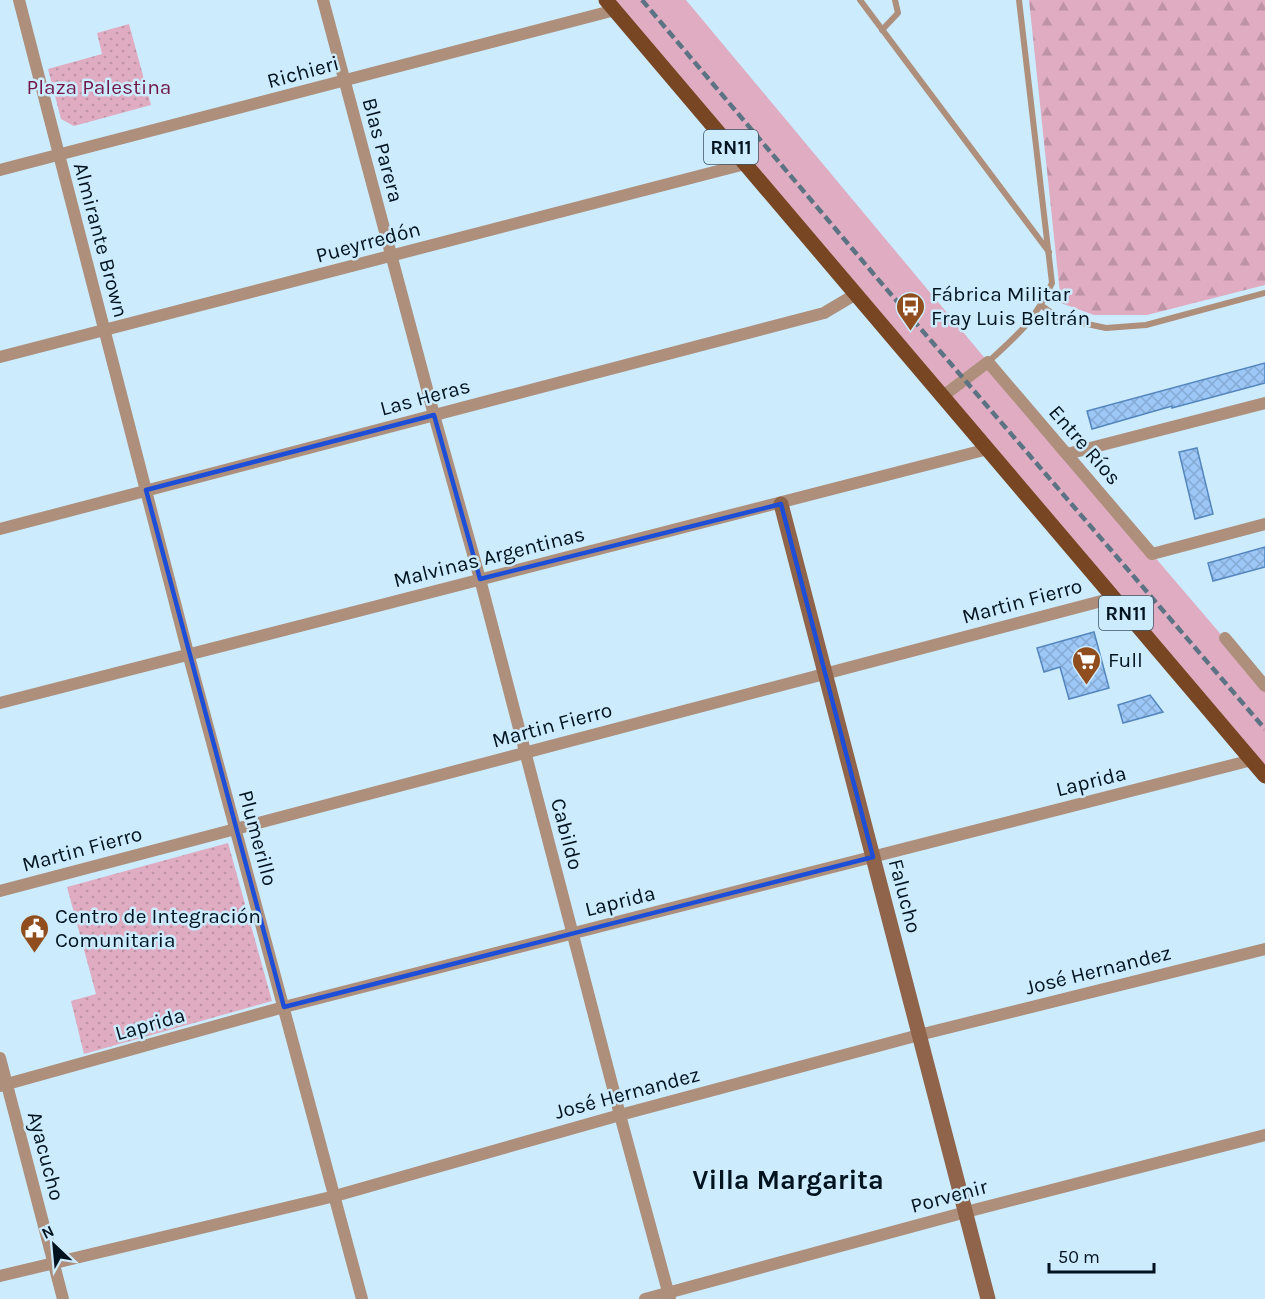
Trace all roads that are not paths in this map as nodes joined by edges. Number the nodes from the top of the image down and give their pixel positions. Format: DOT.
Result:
graph roads {
  1 [pos="19,0"];
  2 [pos="323,0"];
  3 [pos="860,0"];
  4 [pos="894,0"];
  5 [pos="1019,0"];
  6 [pos="610,5"];
  7 [pos="882,30"];
  8 [pos="345,81"];
  9 [pos="59,155"];
  10 [pos="745,164"];
  11 [pos="0,170"];
  12 [pos="1049,252"];
  13 [pos="392,256"];
  14 [pos="1265,293"];
  15 [pos="856,294"];
  16 [pos="1041,306"];
  17 [pos="105,331"];
  18 [pos="0,357"];
  19 [pos="988,362"];
  20 [pos="943,396"];
  21 [pos="1265,403"];
  22 [pos="434,415"];
  23 [pos="988,449"];
  24 [pos="1067,454"];
  25 [pos="146,490"];
  26 [pos="781,504"];
  27 [pos="1265,524"];
  28 [pos="0,529"];
  29 [pos="480,579"];
  30 [pos="1113,598"];
  31 [pos="1225,638"];
  32 [pos="188,653"];
  33 [pos="825,673"];
  34 [pos="1265,686"];
  35 [pos="0,703"];
  36 [pos="525,753"];
  37 [pos="1252,760"];
  38 [pos="1265,776"];
  39 [pos="236,829"];
  40 [pos="873,857"];
  41 [pos="0,891"];
  42 [pos="572,933"];
  43 [pos="1265,949"];
  44 [pos="284,1007"];
  45 [pos="920,1035"];
  46 [pos="0,1058"];
  47 [pos="3,1085"];
  48 [pos="620,1115"];
  49 [pos="1265,1135"];
  50 [pos="335,1196"];
  51 [pos="966,1212"];
  52 [pos="54,1262"];
  53 [pos="0,1276"];
  54 [pos="669,1296"];
  55 [pos="63,1299"];
  56 [pos="362,1299"];
  57 [pos="645,1299"];
  58 [pos="988,1299"];
  1 -- 9 [label="street, Almirante Brown"];
  2 -- 8 [label="street, Blas Parera"];
  3 -- 7 [label="lane"];
  4 -- 7 [label="lane"];
  5 -- 12 [label="lane"];
  6 -- 8 [label="street, Richieri"];
  6 -- 10 [label="main road, RN11"];
  7 -- 12 [label="lane"];
  8 -- 9 [label="street, Richieri"];
  8 -- 13 [label="street, Blas Parera"];
  9 -- 11 [label="street, Richieri"];
  9 -- 17 [label="street, Almirante Brown"];
  10 -- 13 [label="street, Pueyrredón"];
  10 -- 15 [label="main road, RN11"];
  12 -- 16 [label="lane"];
  13 -- 17 [label="street, Pueyrredón"];
  13 -- 22 [label="street, Blas Parera"];
  14 -- 16 [label="lane"];
  15 -- 20 [label="main road, RN11"];
  15 -- 22 [label="street, Las Heras"];
  16 -- 19 [label="lane"];
  17 -- 18 [label="street, Pueyrredón"];
  17 -- 25 [label="street, Almirante Brown"];
  19 -- 20 [label="street"];
  19 -- 24 [label="street, Entre Ríos"];
  20 -- 23 [label="main road, RN11"];
  21 -- 24 [label="street"];
  22 -- 25 [label="street, Las Heras"];
  22 -- 29 [label="street, Cabildo"];
  23 -- 26 [label="street, Malvinas Argentinas"];
  23 -- 30 [label="main road, RN11"];
  24 -- 27 [label="street, Entre Ríos"];
  25 -- 28 [label="street, Las Heras"];
  25 -- 32 [label="street, Plumerillo"];
  26 -- 29 [label="street, Malvinas Argentinas"];
  26 -- 33 [label="street, Falucho"];
  29 -- 32 [label="street, Malvinas Argentinas"];
  29 -- 36 [label="street, Cabildo"];
  30 -- 33 [label="street, Martin Fierro"];
  30 -- 37 [label="main road, RN11"];
  31 -- 34 [label="street"];
  32 -- 35 [label="street, Malvinas Argentinas"];
  32 -- 39 [label="street, Plumerillo"];
  33 -- 36 [label="street, Martin Fierro"];
  33 -- 40 [label="street, Falucho"];
  36 -- 39 [label="street, Martin Fierro"];
  36 -- 42 [label="street, Cabildo"];
  37 -- 38 [label="main road, RN11"];
  37 -- 40 [label="street, Laprida"];
  39 -- 41 [label="street, Martin Fierro"];
  39 -- 44 [label="street, Plumerillo"];
  40 -- 42 [label="street, Laprida"];
  40 -- 45 [label="street, Falucho"];
  42 -- 44 [label="street, Laprida"];
  42 -- 48 [label="street, Cabildo"];
  43 -- 45 [label="street, José Hernandez"];
  44 -- 47 [label="street, Laprida"];
  44 -- 50 [label="street, Plumerillo"];
  45 -- 48 [label="street, José Hernandez"];
  45 -- 51 [label="street, Falucho"];
  46 -- 47 [label="street, Ayacucho"];
  47 -- 52 [label="street, Ayacucho"];
  48 -- 50 [label="street, José Hernandez"];
  48 -- 54 [label="street, Cabildo"];
  49 -- 51 [label="street, Porvenir"];
  50 -- 52 [label="street, José Hernandez"];
  50 -- 56 [label="street, Plumerillo"];
  51 -- 54 [label="street, Porvenir"];
  51 -- 58 [label="street, Falucho"];
  52 -- 53 [label="street, José Hernandez"];
  52 -- 55 [label="street, Ayacucho"];
  54 -- 57 [label="street, Porvenir"];
}
